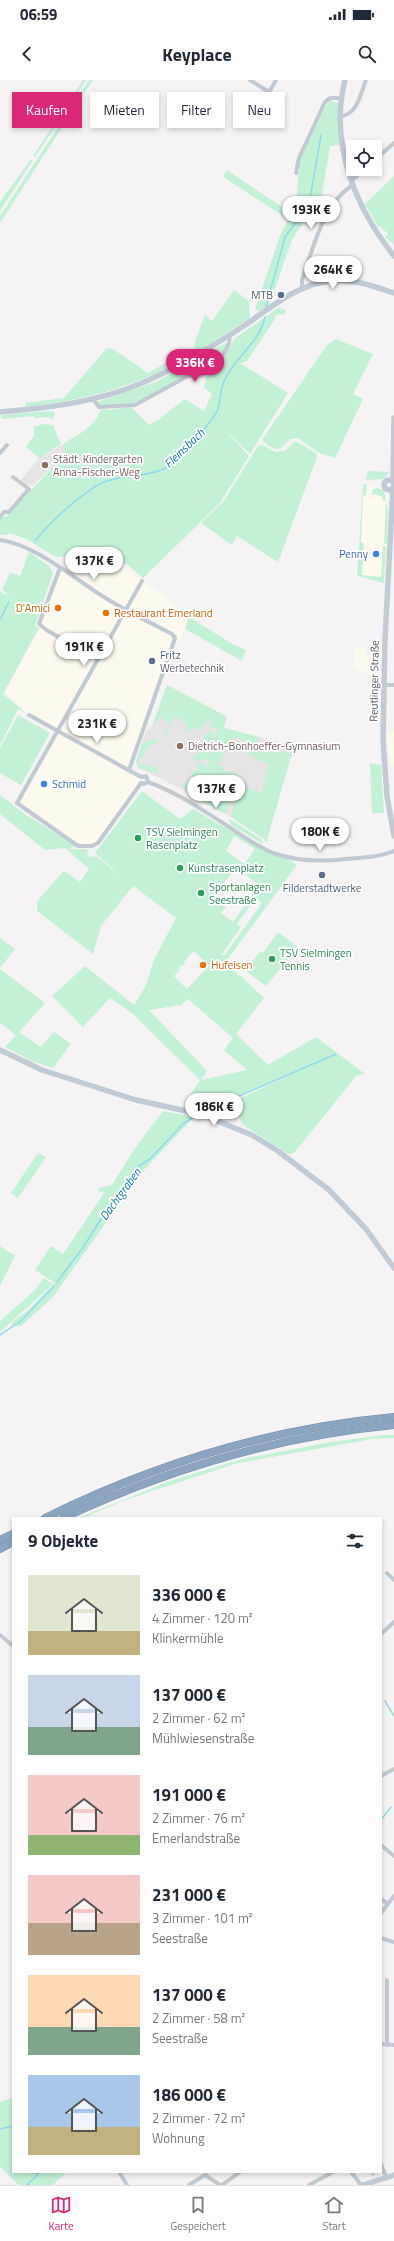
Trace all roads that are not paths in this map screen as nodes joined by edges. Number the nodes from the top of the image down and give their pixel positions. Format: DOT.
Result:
graph roads {
  1 [pos="250,80"];
  2 [pos="276,80"];
  3 [pos="344,80"];
  4 [pos="366,80"];
  5 [pos="269,92"];
  6 [pos="341,98"];
  7 [pos="340,116"];
  8 [pos="394,143"];
  9 [pos="382,154"];
  10 [pos="296,173"];
  11 [pos="358,176"];
  12 [pos="352,183"];
  13 [pos="394,256"];
  14 [pos="302,288"];
  15 [pos="394,293"];
  16 [pos="229,336"];
  17 [pos="93,399"];
  18 [pos="0,412"];
  19 [pos="394,418"];
  20 [pos="7,445"];
  21 [pos="0,453"];
  22 [pos="13,477"];
  23 [pos="392,484"];
  24 [pos="386,489"];
  25 [pos="391,505"];
  26 [pos="0,517"];
  27 [pos="392,527"];
  28 [pos="0,540"];
  29 [pos="60,568"];
  30 [pos="142,581"];
  31 [pos="125,610"];
  32 [pos="98,659"];
  33 [pos="383,685"];
  34 [pos="394,685"];
  35 [pos="29,715"];
  36 [pos="57,732"];
  37 [pos="129,770"];
  38 [pos="141,777"];
  39 [pos="148,782"];
  40 [pos="141,783"];
  41 [pos="394,836"];
  42 [pos="394,851"];
  43 [pos="0,1050"];
  44 [pos="394,1268"];
  45 [pos="394,1417"];
  46 [pos="392,1426"];
  47 [pos="47,1517"];
  48 [pos="65,1517"];
  49 [pos="12,1534"];
  50 [pos="0,1540"];
  51 [pos="12,1543"];
  52 [pos="0,1549"];
  53 [pos="387,1573"];
  54 [pos="394,1580"];
  55 [pos="394,1622"];
  56 [pos="382,1633"];
  57 [pos="0,1635"];
  58 [pos="12,1645"];
  59 [pos="394,1769"];
  60 [pos="382,1775"];
  61 [pos="382,1846"];
  62 [pos="394,1856"];
  63 [pos="394,1896"];
  64 [pos="382,1900"];
  65 [pos="388,1904"];
  66 [pos="382,1912"];
  67 [pos="382,1938"];
  68 [pos="394,1942"];
  69 [pos="386,1980"];
  70 [pos="382,2044"];
  71 [pos="387,2045"];
  72 [pos="394,2045"];
  73 [pos="382,2167"];
  74 [pos="120,2173"];
  75 [pos="239,2173"];
  76 [pos="331,2173"];
  77 [pos="352,2173"];
  78 [pos="394,2175"];
  79 [pos="386,2177"];
  80 [pos="127,2185"];
  81 [pos="189,2185"];
  82 [pos="221,2185"];
  83 [pos="309,2185"];
  84 [pos="364,2185"];
  1 -- 5 [label="street"];
  2 -- 5 [label="street"];
  3 -- 6 [label="street"];
  4 -- 7 [label="street"];
  6 -- 7 [label="street"];
  6 -- 10 [label="street"];
  7 -- 12 [label="street"];
  8 -- 9 [label="street"];
  11 -- 12 [label="street"];
  12 -- 13 [label="street"];
  12 -- 14 [label="street"];
  14 -- 15 [label="street"];
  14 -- 16 [label="street"];
  16 -- 17 [label="street"];
  16 -- 17 [label="street"];
  17 -- 18 [label="street"];
  19 -- 23 [label="street, Reutlinger Straße"];
  20 -- 21 [label="street"];
  22 -- 26 [label="street"];
  23 -- 24 [label="street"];
  23 -- 24 [label="street"];
  23 -- 25 [label="street, Reutlinger Straße"];
  24 -- 25 [label="street, Reutlinger Straße"];
  25 -- 27 [label="street, Reutlinger Straße"];
  27 -- 33 [label="street, Reutlinger Straße"];
  28 -- 29 [label="street"];
  29 -- 31 [label="street"];
  29 -- 32 [label="street"];
  30 -- 31 [label="street"];
  31 -- 32 [label="street"];
  31 -- 37 [label="street"];
  32 -- 36 [label="street"];
  33 -- 34 [label="street"];
  33 -- 41 [label="street, Reutlinger Straße"];
  35 -- 36 [label="street"];
  36 -- 37 [label="street"];
  36 -- 40 [label="street"];
  37 -- 38 [label="street"];
  38 -- 39 [label="street"];
  38 -- 40 [label="street"];
  39 -- 40 [label="street"];
  39 -- 42 [label="street"];
  43 -- 44 [label="street"];
  45 -- 47 [label="highway"];
  46 -- 48 [label="highway"];
  49 -- 50 [label="highway"];
  51 -- 52 [label="highway"];
  53 -- 54 [label="street"];
  55 -- 56 [label="street"];
  57 -- 58 [label="street"];
  59 -- 60 [label="street"];
  61 -- 62 [label="street"];
  63 -- 65 [label="street"];
  64 -- 65 [label="street"];
  65 -- 66 [label="street"];
  67 -- 68 [label="street"];
  69 -- 71 [label="street"];
  70 -- 71 [label="street"];
  71 -- 72 [label="street"];
  73 -- 79 [label="street"];
  74 -- 80 [label="street"];
  75 -- 82 [label="street"];
  76 -- 83 [label="street"];
  77 -- 84 [label="street"];
  78 -- 79 [label="street"];
  79 -- 84 [label="street"];
  81 -- 82 [label="street"];
}
